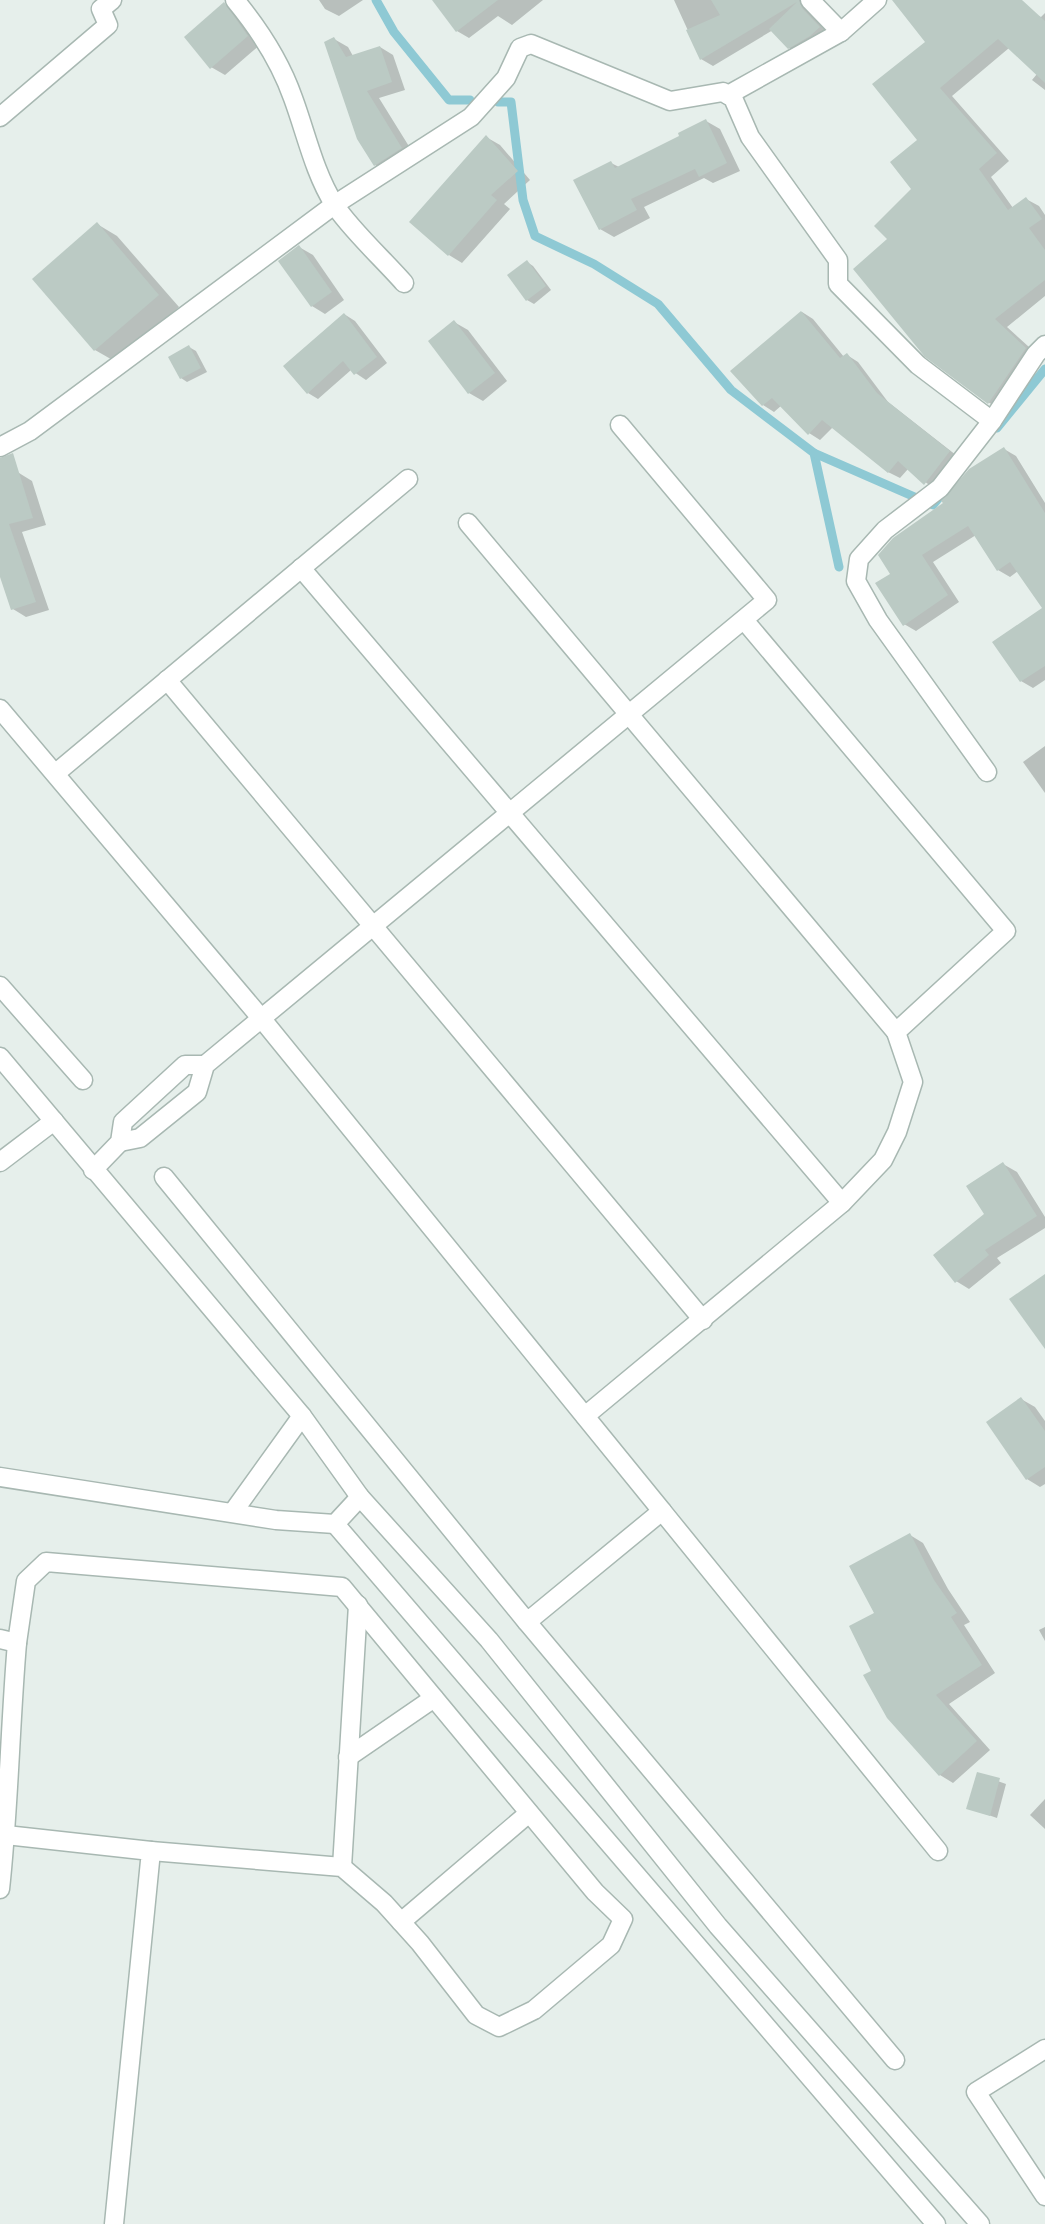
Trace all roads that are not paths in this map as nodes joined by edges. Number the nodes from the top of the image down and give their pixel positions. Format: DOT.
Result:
graph roads {
  1 [pos="112,0"];
  2 [pos="235,0"];
  3 [pos="810,0"];
  4 [pos="877,0"];
  5 [pos="841,32"];
  6 [pos="728,95"];
  7 [pos="0,117"];
  8 [pos="334,205"];
  9 [pos="404,283"];
  10 [pos="1045,345"];
  11 [pos="992,421"];
  12 [pos="620,424"];
  13 [pos="0,447"];
  14 [pos="408,479"];
  15 [pos="468,523"];
  16 [pos="302,568"];
  17 [pos="744,620"];
  18 [pos="167,680"];
  19 [pos="0,709"];
  20 [pos="630,716"];
  21 [pos="56,772"];
  22 [pos="987,772"];
  23 [pos="510,813"];
  24 [pos="373,927"];
  25 [pos="0,986"];
  26 [pos="261,1018"];
  27 [pos="896,1032"];
  28 [pos="0,1057"];
  29 [pos="205,1065"];
  30 [pos="84,1080"];
  31 [pos="54,1121"];
  32 [pos="120,1142"];
  33 [pos="0,1162"];
  34 [pos="93,1170"];
  35 [pos="164,1177"];
  36 [pos="842,1203"];
  37 [pos="703,1320"];
  38 [pos="302,1416"];
  39 [pos="585,1416"];
  40 [pos="0,1477"];
  41 [pos="360,1497"];
  42 [pos="662,1511"];
  43 [pos="233,1512"];
  44 [pos="334,1524"];
  45 [pos="358,1605"];
  46 [pos="527,1622"];
  47 [pos="8,1641"];
  48 [pos="434,1698"];
  49 [pos="4,1739"];
  50 [pos="348,1756"];
  51 [pos="529,1813"];
  52 [pos="6,1835"];
  53 [pos="151,1851"];
  54 [pos="938,1851"];
  55 [pos="342,1867"];
  56 [pos="0,1889"];
  57 [pos="401,1922"];
  58 [pos="1045,2049"];
  59 [pos="895,2060"];
  60 [pos="942,2179"];
  61 [pos="1045,2196"];
  62 [pos="918,2202"];
  63 [pos="114,2224"];
  64 [pos="936,2224"];
  65 [pos="980,2224"];
  1 -- 7 [label="street"];
  2 -- 8 [label="street"];
  3 -- 5 [label="street"];
  4 -- 5 [label="street"];
  5 -- 6 [label="street"];
  6 -- 8 [label="street"];
  6 -- 11 [label="street"];
  8 -- 9 [label="street"];
  8 -- 13 [label="street"];
  10 -- 11 [label="street"];
  11 -- 22 [label="street"];
  12 -- 17 [label="street"];
  14 -- 16 [label="street"];
  15 -- 20 [label="street"];
  16 -- 18 [label="street"];
  16 -- 23 [label="street"];
  17 -- 20 [label="street"];
  17 -- 27 [label="street"];
  18 -- 21 [label="street"];
  18 -- 24 [label="street"];
  19 -- 21 [label="street"];
  20 -- 23 [label="street"];
  20 -- 27 [label="street"];
  21 -- 26 [label="street"];
  23 -- 24 [label="street"];
  23 -- 36 [label="street"];
  24 -- 26 [label="street"];
  24 -- 37 [label="street"];
  25 -- 30 [label="street"];
  26 -- 29 [label="street"];
  26 -- 39 [label="street"];
  27 -- 36 [label="street"];
  28 -- 31 [label="street"];
  29 -- 32 [label="street"];
  29 -- 32 [label="street"];
  31 -- 33 [label="street"];
  31 -- 34 [label="street"];
  32 -- 34 [label="street"];
  34 -- 38 [label="street"];
  35 -- 46 [label="street"];
  36 -- 37 [label="street"];
  37 -- 39 [label="street"];
  38 -- 41 [label="street"];
  38 -- 43 [label="street"];
  39 -- 42 [label="street"];
  40 -- 43 [label="street"];
  41 -- 44 [label="street"];
  41 -- 60 [label="street"];
  42 -- 46 [label="street"];
  42 -- 54 [label="street"];
  43 -- 44 [label="street"];
  44 -- 62 [label="street"];
  45 -- 47 [label="street"];
  45 -- 48 [label="street"];
  45 -- 50 [label="street"];
  46 -- 59 [label="street"];
  47 -- 49 [label="street"];
  48 -- 50 [label="street"];
  48 -- 51 [label="street"];
  49 -- 52 [label="street"];
  50 -- 55 [label="street"];
  51 -- 57 [label="street"];
  51 -- 57 [label="street"];
  52 -- 53 [label="street"];
  52 -- 56 [label="street"];
  53 -- 55 [label="street"];
  53 -- 63 [label="street"];
  55 -- 57 [label="street"];
  58 -- 61 [label="street"];
  60 -- 62 [label="street"];
  60 -- 65 [label="street"];
  62 -- 64 [label="street"];
}
